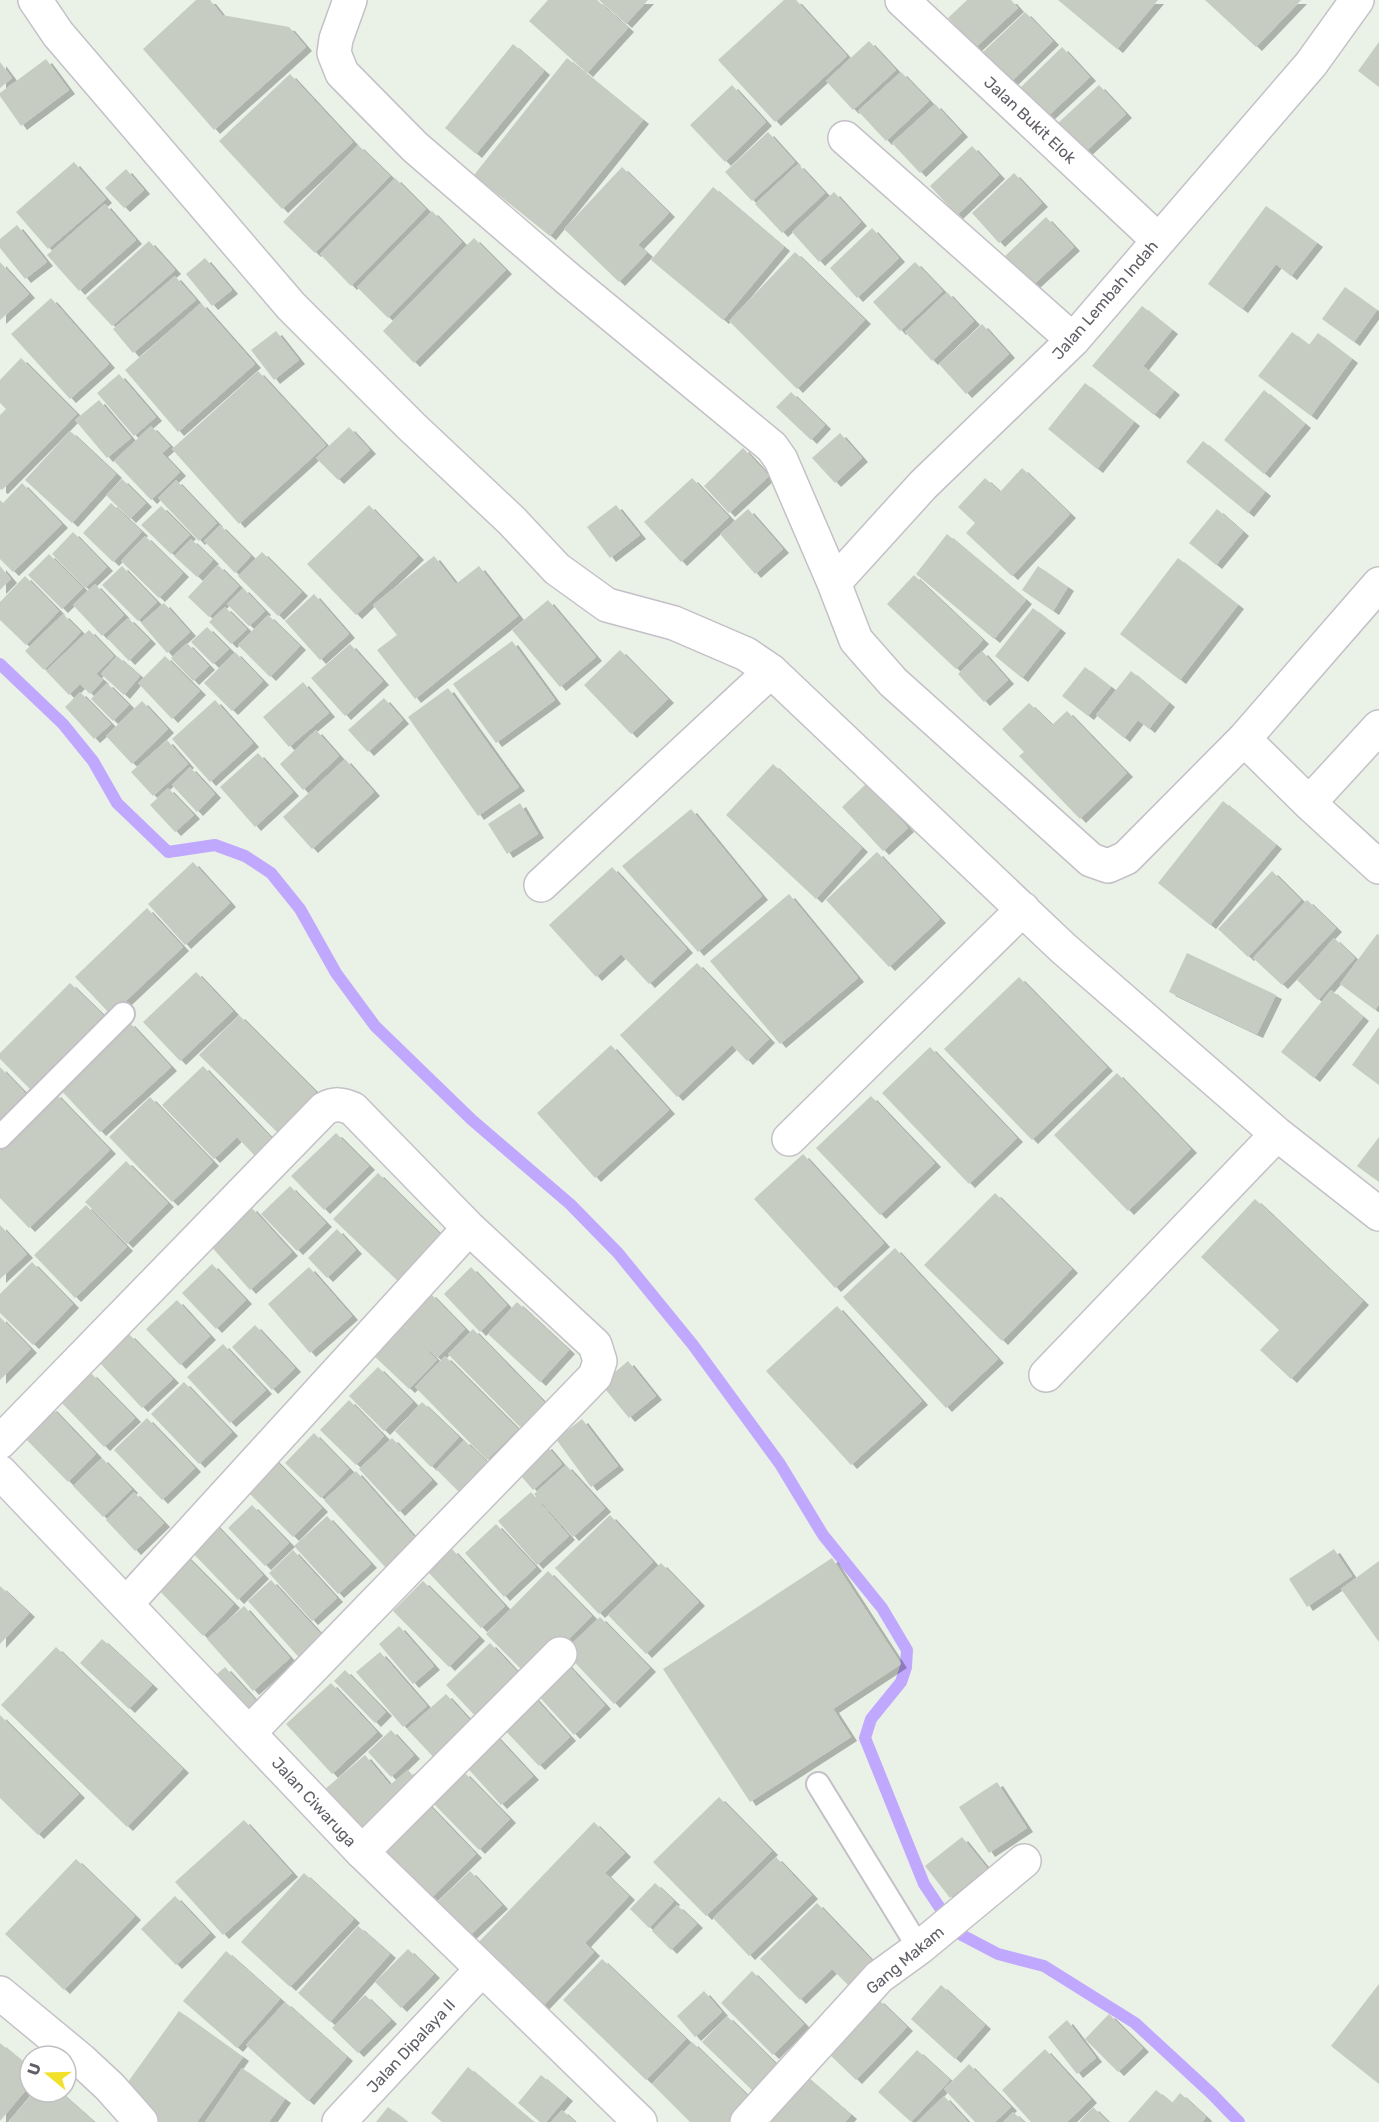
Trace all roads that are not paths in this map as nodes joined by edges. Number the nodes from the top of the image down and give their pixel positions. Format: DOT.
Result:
graph roads {
  1 [pos="35,0"];
  2 [pos="350,0"];
  3 [pos="902,0"];
  4 [pos="1357,0"];
  5 [pos="844,138"];
  6 [pos="1158,240"];
  7 [pos="1073,340"];
  8 [pos="834,583"];
  9 [pos="1379,584"];
  10 [pos="771,671"];
  11 [pos="1379,727"];
  12 [pos="1244,739"];
  13 [pos="1309,803"];
  14 [pos="1379,867"];
  15 [pos="541,885"];
  16 [pos="1023,909"];
  17 [pos="123,1014"];
  18 [pos="1277,1134"];
  19 [pos="0,1137"];
  20 [pos="789,1139"];
  21 [pos="1379,1214"];
  22 [pos="469,1228"];
  23 [pos="1046,1375"];
  24 [pos="0,1442"];
  25 [pos="0,1472"];
  26 [pos="126,1604"];
  27 [pos="560,1654"];
  28 [pos="249,1733"];
  29 [pos="818,1784"];
  30 [pos="362,1852"];
  31 [pos="1024,1861"];
  32 [pos="919,1947"];
  33 [pos="482,1969"];
  34 [pos="0,1993"];
  35 [pos="141,2122"];
  36 [pos="339,2122"];
  37 [pos="640,2122"];
  38 [pos="747,2122"];
  1 -- 10 [label="street"];
  2 -- 8 [label="street"];
  3 -- 6 [label="street, Jalan Bukit Elok"];
  4 -- 6 [label="street, Jalan Lembah Indah"];
  5 -- 7 [label="street"];
  6 -- 7 [label="street, Jalan Lembah Indah"];
  7 -- 8 [label="street, Jalan Lembah Indah"];
  8 -- 12 [label="street"];
  9 -- 12 [label="street"];
  10 -- 15 [label="street"];
  10 -- 16 [label="street"];
  11 -- 13 [label="street"];
  12 -- 13 [label="street"];
  13 -- 14 [label="street"];
  16 -- 18 [label="street"];
  16 -- 20 [label="street"];
  17 -- 19 [label="lane"];
  18 -- 21 [label="street"];
  18 -- 23 [label="street"];
  22 -- 24 [label="street"];
  22 -- 26 [label="street"];
  22 -- 28 [label="street"];
  25 -- 26 [label="street, Jalan Ciwaruga"];
  26 -- 28 [label="street, Jalan Ciwaruga"];
  27 -- 30 [label="street"];
  28 -- 30 [label="street, Jalan Ciwaruga"];
  29 -- 32 [label="lane"];
  30 -- 33 [label="street, Jalan Ciwaruga"];
  31 -- 32 [label="street, Gang Makam"];
  32 -- 38 [label="street, Gang Makam"];
  33 -- 36 [label="street, Jalan Dipalaya II"];
  33 -- 37 [label="street, Jalan Ciwaruga"];
  34 -- 35 [label="street"];
}
